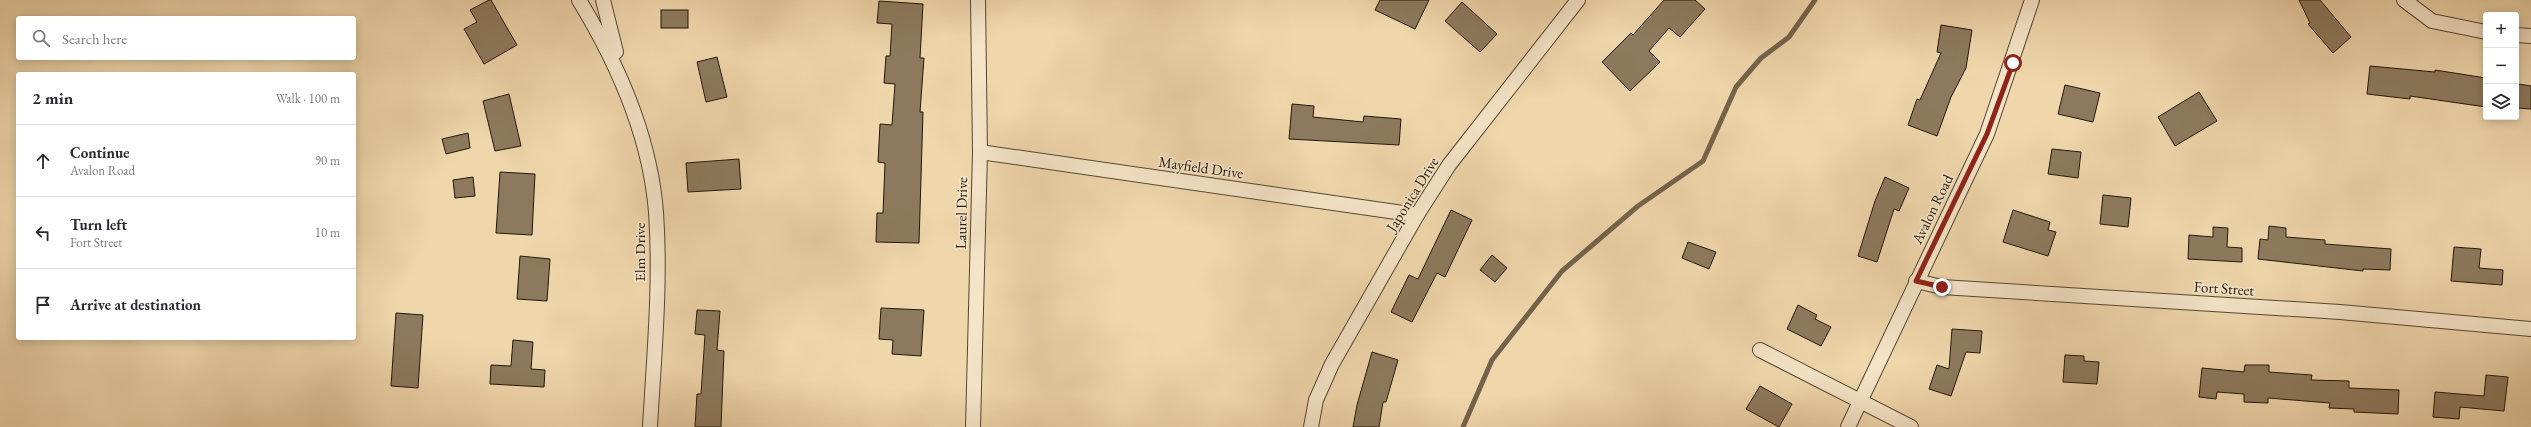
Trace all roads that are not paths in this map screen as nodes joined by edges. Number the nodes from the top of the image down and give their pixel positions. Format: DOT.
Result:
graph roads {
  1 [pos="579,0"];
  2 [pos="603,0"];
  3 [pos="978,0"];
  4 [pos="1577,0"];
  5 [pos="2032,0"];
  6 [pos="2404,0"];
  7 [pos="2483,31"];
  8 [pos="2519,34"];
  9 [pos="2531,36"];
  10 [pos="623,80"];
  11 [pos="980,152"];
  12 [pos="1417,215"];
  13 [pos="1916,281"];
  14 [pos="2531,329"];
  15 [pos="1760,350"];
  16 [pos="1861,401"];
  17 [pos="650,427"];
  18 [pos="973,427"];
  19 [pos="1311,427"];
  20 [pos="1848,427"];
  21 [pos="1911,427"];
  1 -- 10 [label="street, Elm Drive"];
  2 -- 10 [label="street, Elm Drive"];
  3 -- 11 [label="street, Laurel Drive"];
  4 -- 12 [label="street, Japonica Drive"];
  5 -- 13 [label="street, Avalon Road"];
  6 -- 7 [label="street"];
  8 -- 9 [label="street"];
  10 -- 17 [label="street, Elm Drive"];
  11 -- 12 [label="street, Mayfield Drive"];
  11 -- 18 [label="street, Laurel Drive"];
  12 -- 19 [label="street, Japonica Drive"];
  13 -- 14 [label="street, Fort Street"];
  13 -- 16 [label="street, Avalon Road"];
  15 -- 16 [label="street"];
  16 -- 20 [label="street, Avalon Road"];
  16 -- 21 [label="street"];
}
